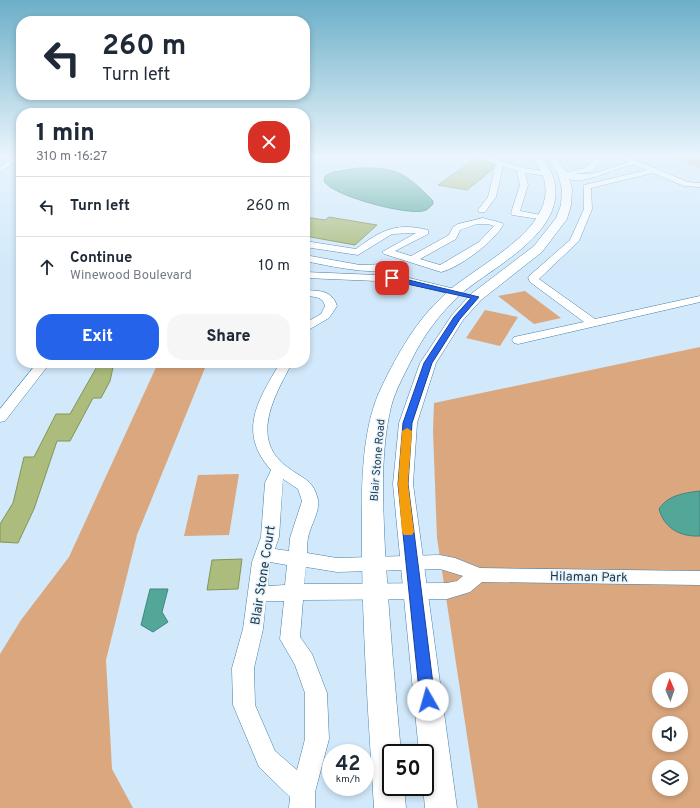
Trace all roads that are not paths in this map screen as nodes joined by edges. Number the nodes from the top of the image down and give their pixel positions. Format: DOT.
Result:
graph roads {
  1 [pos="493,194"];
  2 [pos="521,194"];
  3 [pos="551,194"];
  4 [pos="567,194"];
  5 [pos="587,194"];
  6 [pos="482,210"];
  7 [pos="543,218"];
  8 [pos="560,221"];
  9 [pos="310,245"];
  10 [pos="392,254"];
  11 [pos="310,259"];
  12 [pos="412,260"];
  13 [pos="386,267"];
  14 [pos="310,275"];
  15 [pos="392,278"];
  16 [pos="700,289"];
  17 [pos="455,292"];
  18 [pos="310,294"];
  19 [pos="476,297"];
  20 [pos="593,323"];
  21 [pos="310,325"];
  22 [pos="518,340"];
  23 [pos="40,368"];
  24 [pos="283,368"];
  25 [pos="0,418"];
  26 [pos="279,469"];
  27 [pos="264,554"];
  28 [pos="296,559"];
  29 [pos="374,563"];
  30 [pos="411,563"];
  31 [pos="478,575"];
  32 [pos="700,578"];
  33 [pos="414,591"];
  34 [pos="294,592"];
  35 [pos="375,592"];
  36 [pos="257,594"];
  37 [pos="303,800"];
  38 [pos="390,808"];
  39 [pos="441,808"];
  1 -- 6 [label="street"];
  2 -- 7 [label="street"];
  3 -- 7 [label="main road, Blair Stone Road"];
  4 -- 8 [label="main road"];
  5 -- 20 [label="street"];
  7 -- 8 [label="main road"];
  7 -- 17 [label="main road, Blair Stone Road"];
  8 -- 19 [label="main road"];
  9 -- 10 [label="street"];
  10 -- 12 [label="street"];
  10 -- 13 [label="street"];
  11 -- 13 [label="street"];
  12 -- 12 [label="street"];
  13 -- 15 [label="street"];
  14 -- 15 [label="street"];
  15 -- 17 [label="street"];
  16 -- 20 [label="street"];
  17 -- 19 [label="main road"];
  17 -- 29 [label="main road, Blair Stone Road"];
  18 -- 21 [label="street"];
  19 -- 30 [label="main road"];
  20 -- 22 [label="street"];
  23 -- 25 [label="street"];
  24 -- 26 [label="street"];
  26 -- 27 [label="street, Blair Stone Court"];
  26 -- 28 [label="street, Blair Stone Court"];
  27 -- 28 [label="street, Hilaman Park"];
  27 -- 36 [label="street, Blair Stone Court"];
  28 -- 29 [label="street, Hilaman Park"];
  28 -- 34 [label="street, Blair Stone Court"];
  29 -- 30 [label="street, Hilaman Park"];
  29 -- 35 [label="main road, Blair Stone Road"];
  30 -- 31 [label="street, Hilaman Park"];
  30 -- 33 [label="main road"];
  31 -- 32 [label="street, Hilaman Park"];
  31 -- 33 [label="street"];
  33 -- 35 [label="street"];
  33 -- 39 [label="main road"];
  34 -- 35 [label="street"];
  34 -- 36 [label="street"];
  34 -- 37 [label="street, Blair Stone Court"];
  35 -- 38 [label="main road, Blair Stone Road"];
  36 -- 37 [label="street, Blair Stone Court"];
}
